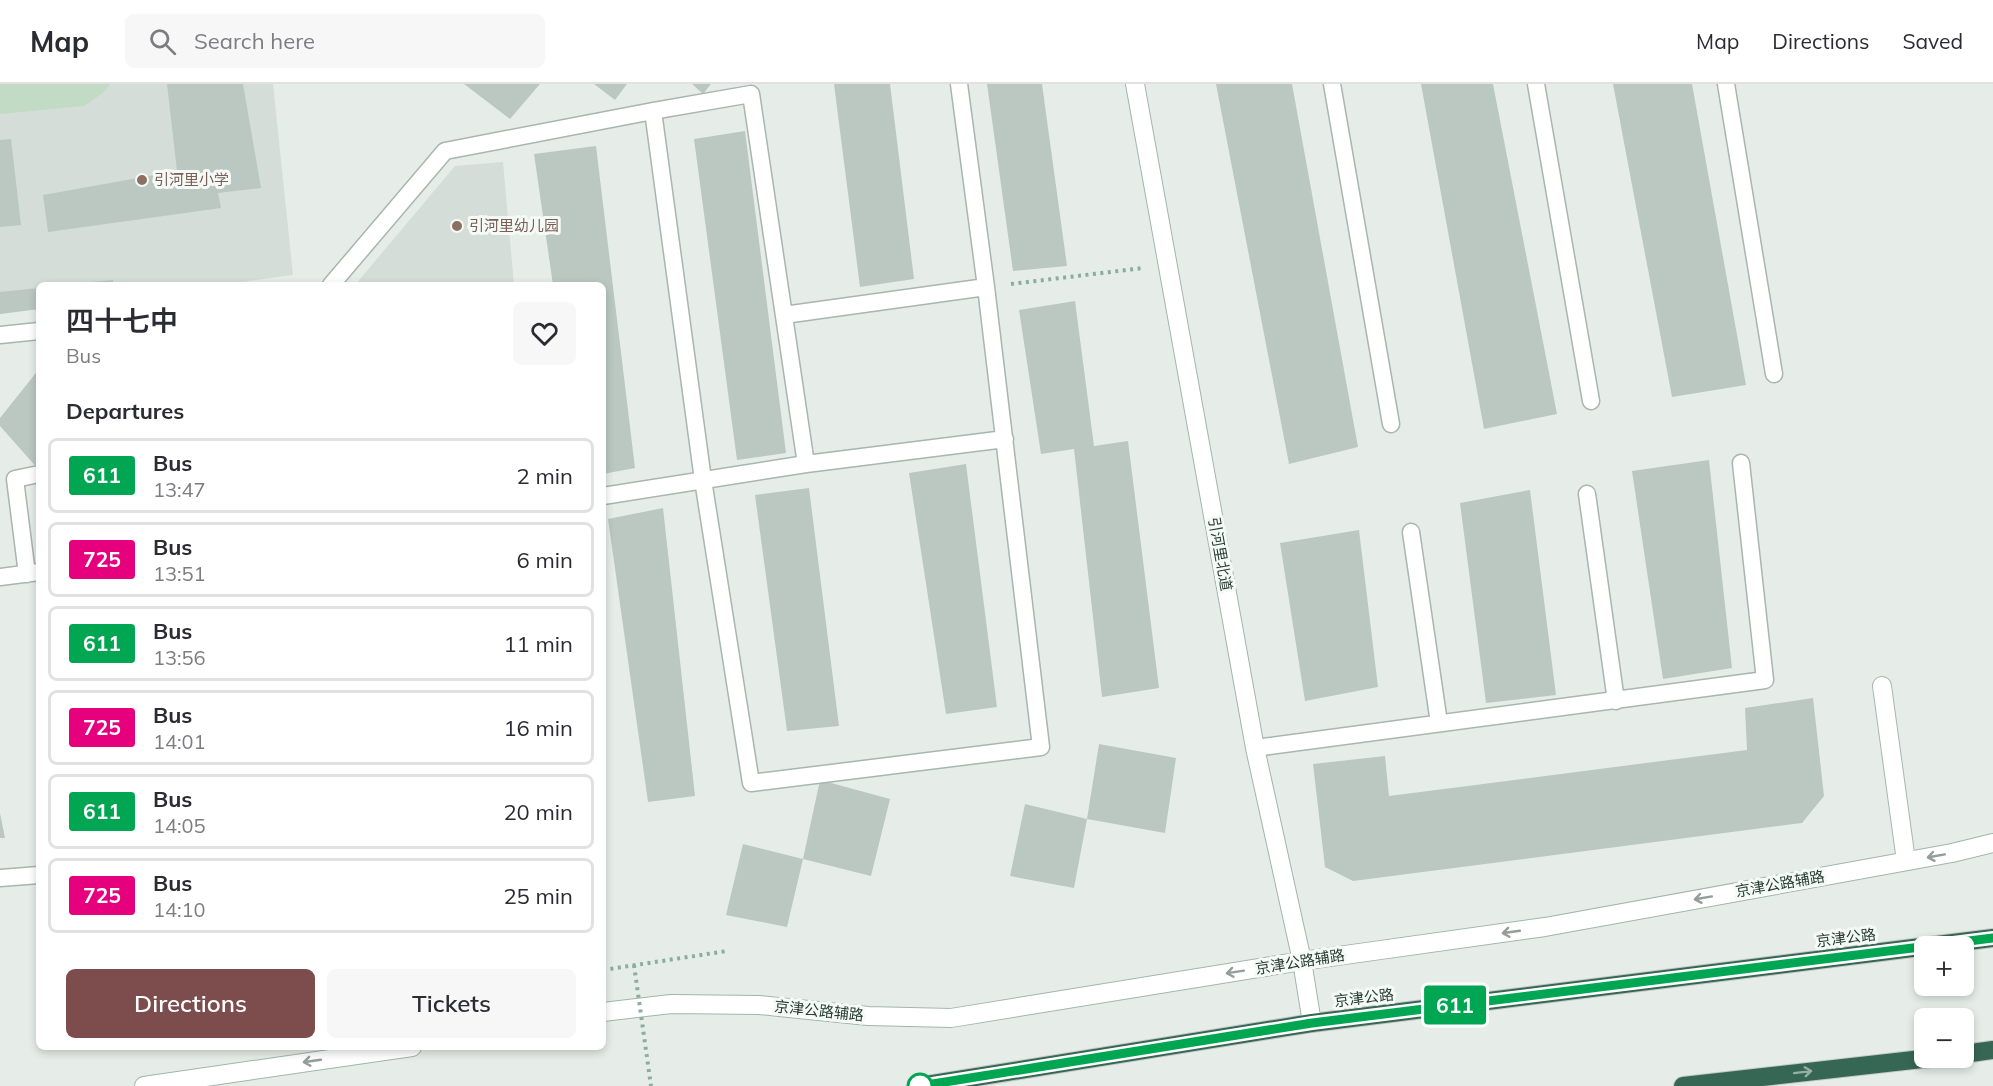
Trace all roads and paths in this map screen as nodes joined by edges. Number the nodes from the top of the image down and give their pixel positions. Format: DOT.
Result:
graph roads {
  1 [pos="959,84"];
  2 [pos="1135,84"];
  3 [pos="1332,84"];
  4 [pos="1536,84"];
  5 [pos="1726,84"];
  6 [pos="653,111"];
  7 [pos="1168,265"];
  8 [pos="334,282"];
  9 [pos="986,287"];
  10 [pos="784,315"];
  11 [pos="36,331"];
  12 [pos="0,335"];
  13 [pos="1774,374"];
  14 [pos="1591,402"];
  15 [pos="1391,424"];
  16 [pos="1005,439"];
  17 [pos="1741,463"];
  18 [pos="806,464"];
  19 [pos="36,475"];
  20 [pos="703,480"];
  21 [pos="1587,494"];
  22 [pos="606,496"];
  23 [pos="1411,532"];
  24 [pos="33,573"];
  25 [pos="0,577"];
  26 [pos="1882,686"];
  27 [pos="1616,701"];
  28 [pos="1439,723"];
  29 [pos="1255,748"];
  30 [pos="1993,843"];
  31 [pos="1906,861"];
  32 [pos="36,875"];
  33 [pos="0,878"];
  34 [pos="1989,937"];
  35 [pos="727,951"];
  36 [pos="1302,961"];
  37 [pos="634,965"];
  38 [pos="606,970"];
  39 [pos="606,1012"];
  40 [pos="1312,1023"];
  41 [pos="387,1050"];
  42 [pos="1993,1050"];
  43 [pos="1974,1053"];
  44 [pos="1914,1060"];
  45 [pos="144,1086"];
  46 [pos="651,1086"];
  47 [pos="920,1086"];
  48 [pos="1683,1086"];
  1 -- 9 [label="lane"];
  2 -- 7 [label="main road, 引河里北道"];
  3 -- 15 [label="lane"];
  4 -- 14 [label="lane"];
  5 -- 13 [label="lane"];
  6 -- 8 [label="lane"];
  6 -- 10 [label="lane"];
  6 -- 20 [label="lane"];
  7 -- 9 [label="path"];
  7 -- 29 [label="main road, 引河里北道"];
  9 -- 10 [label="lane"];
  9 -- 16 [label="lane"];
  10 -- 18 [label="lane"];
  11 -- 12 [label="lane"];
  16 -- 18 [label="lane"];
  16 -- 20 [label="lane"];
  17 -- 27 [label="lane"];
  18 -- 20 [label="lane"];
  19 -- 24 [label="lane"];
  20 -- 22 [label="lane"];
  21 -- 27 [label="lane"];
  23 -- 28 [label="lane"];
  24 -- 25 [label="lane"];
  26 -- 31 [label="main road"];
  27 -- 28 [label="lane"];
  28 -- 29 [label="lane"];
  29 -- 36 [label="main road, 引河里北道"];
  30 -- 31 [label="main road, 京津公路辅路, one-way"];
  31 -- 36 [label="main road, 京津公路辅路, one-way"];
  32 -- 33 [label="lane"];
  34 -- 40 [label="highway, 京津公路"];
  35 -- 37 [label="path"];
  36 -- 39 [label="main road, 京津公路辅路, one-way"];
  36 -- 40 [label="main road, 引河里北道"];
  37 -- 38 [label="path"];
  37 -- 46 [label="path, bridge"];
  40 -- 47 [label="highway, 京津公路"];
  41 -- 45 [label="main road, one-way"];
  42 -- 43 [label="highway"];
  48 -- 44 [label="highway, one-way"];
}
